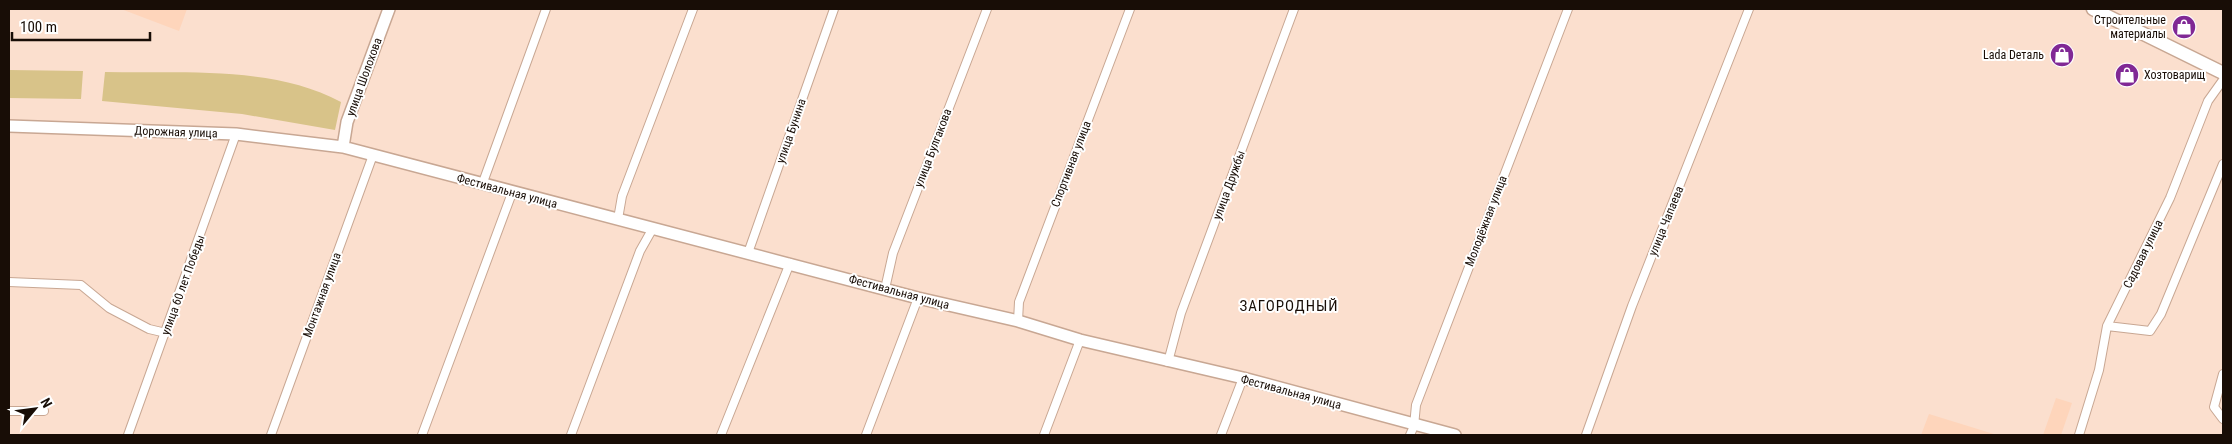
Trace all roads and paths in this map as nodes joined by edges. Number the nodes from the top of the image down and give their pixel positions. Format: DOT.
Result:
graph roads {
  1 [pos="389,9"];
  2 [pos="546,9"];
  3 [pos="693,9"];
  4 [pos="834,9"];
  5 [pos="987,9"];
  6 [pos="1130,9"];
  7 [pos="1294,9"];
  8 [pos="1568,9"];
  9 [pos="1749,9"];
  10 [pos="2093,9"];
  11 [pos="2223,73"];
  12 [pos="2223,80"];
  13 [pos="9,126"];
  14 [pos="236,134"];
  15 [pos="343,147"];
  16 [pos="373,155"];
  17 [pos="2223,164"];
  18 [pos="482,185"];
  19 [pos="512,193"];
  20 [pos="618,219"];
  21 [pos="653,228"];
  22 [pos="748,253"];
  23 [pos="790,263"];
  24 [pos="9,282"];
  25 [pos="885,289"];
  26 [pos="918,298"];
  27 [pos="1018,321"];
  28 [pos="2107,326"];
  29 [pos="166,333"];
  30 [pos="1080,340"];
  31 [pos="1168,362"];
  32 [pos="2223,374"];
  33 [pos="1243,378"];
  34 [pos="9,411"];
  35 [pos="44,411"];
  36 [pos="2223,419"];
  37 [pos="1412,430"];
  38 [pos="128,435"];
  39 [pos="271,435"];
  40 [pos="422,435"];
  41 [pos="571,435"];
  42 [pos="721,435"];
  43 [pos="866,435"];
  44 [pos="1044,435"];
  45 [pos="1221,435"];
  46 [pos="1455,435"];
  47 [pos="1586,435"];
  48 [pos="2079,435"];
  1 -- 15 [label="street, улица Шолохова"];
  2 -- 18 [label="street"];
  3 -- 20 [label="street"];
  4 -- 22 [label="street, улица Бунина"];
  5 -- 25 [label="street, улица Булгакова"];
  6 -- 27 [label="street, Спортивная улица"];
  7 -- 31 [label="street, улица Дружбы"];
  8 -- 37 [label="street, Молодёжная улица"];
  9 -- 47 [label="street, улица Чапаева"];
  10 -- 11 [label="main road"];
  12 -- 28 [label="street, Садовая улица"];
  13 -- 14 [label="street, Дорожная улица"];
  14 -- 15 [label="street, Дорожная улица"];
  14 -- 29 [label="street, улица 60 лет Победы"];
  15 -- 16 [label="street, Фестивальная улица"];
  16 -- 18 [label="street, Фестивальная улица"];
  16 -- 39 [label="street, Монтажная улица"];
  17 -- 28 [label="street"];
  18 -- 19 [label="street, Фестивальная улица"];
  19 -- 20 [label="street, Фестивальная улица"];
  19 -- 40 [label="street"];
  20 -- 21 [label="street, Фестивальная улица"];
  21 -- 22 [label="street, Фестивальная улица"];
  21 -- 41 [label="street"];
  22 -- 23 [label="street, Фестивальная улица"];
  23 -- 25 [label="street, Фестивальная улица"];
  23 -- 42 [label="street"];
  24 -- 29 [label="street"];
  25 -- 26 [label="street, Фестивальная улица"];
  26 -- 27 [label="street, Фестивальная улица"];
  26 -- 43 [label="street"];
  27 -- 30 [label="street, Фестивальная улица"];
  28 -- 48 [label="street, Садовая улица"];
  29 -- 38 [label="street, улица 60 лет Победы"];
  30 -- 31 [label="street, Фестивальная улица"];
  30 -- 44 [label="street"];
  31 -- 33 [label="street, Фестивальная улица"];
  32 -- 36 [label="street"];
  33 -- 37 [label="street, Фестивальная улица"];
  33 -- 45 [label="street"];
  34 -- 35 [label="street"];
  37 -- 46 [label="street, Фестивальная улица"];
}
